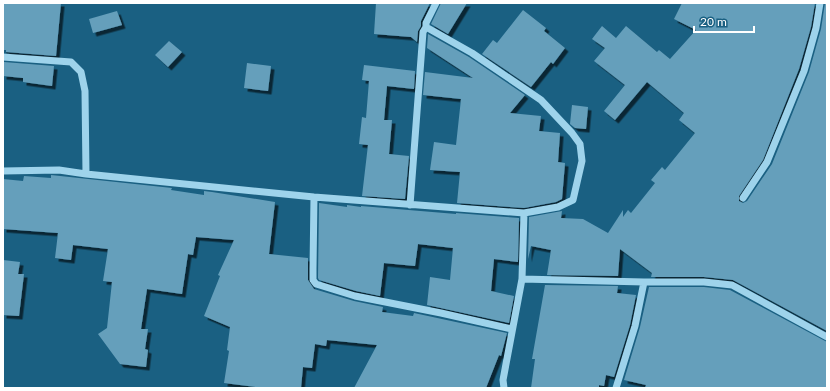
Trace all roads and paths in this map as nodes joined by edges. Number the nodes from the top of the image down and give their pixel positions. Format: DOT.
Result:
graph roads {
  1 [pos="436,3"];
  2 [pos="820,3"];
  3 [pos="426,26"];
  4 [pos="3,57"];
  5 [pos="3,171"];
  6 [pos="86,174"];
  7 [pos="314,197"];
  8 [pos="743,198"];
  9 [pos="410,205"];
  10 [pos="524,213"];
  11 [pos="522,279"];
  12 [pos="644,282"];
  13 [pos="512,329"];
  14 [pos="827,337"];
  15 [pos="504,388"];
  16 [pos="616,388"];
  1 -- 3 [label="street"];
  2 -- 8 [label="street"];
  3 -- 9 [label="street"];
  3 -- 10 [label="street"];
  4 -- 6 [label="street"];
  5 -- 6 [label="street"];
  6 -- 7 [label="street"];
  7 -- 9 [label="street"];
  7 -- 13 [label="street"];
  9 -- 10 [label="street"];
  10 -- 11 [label="street"];
  11 -- 12 [label="street"];
  11 -- 13 [label="street"];
  12 -- 14 [label="street"];
  12 -- 16 [label="street"];
  13 -- 15 [label="street"];
}
